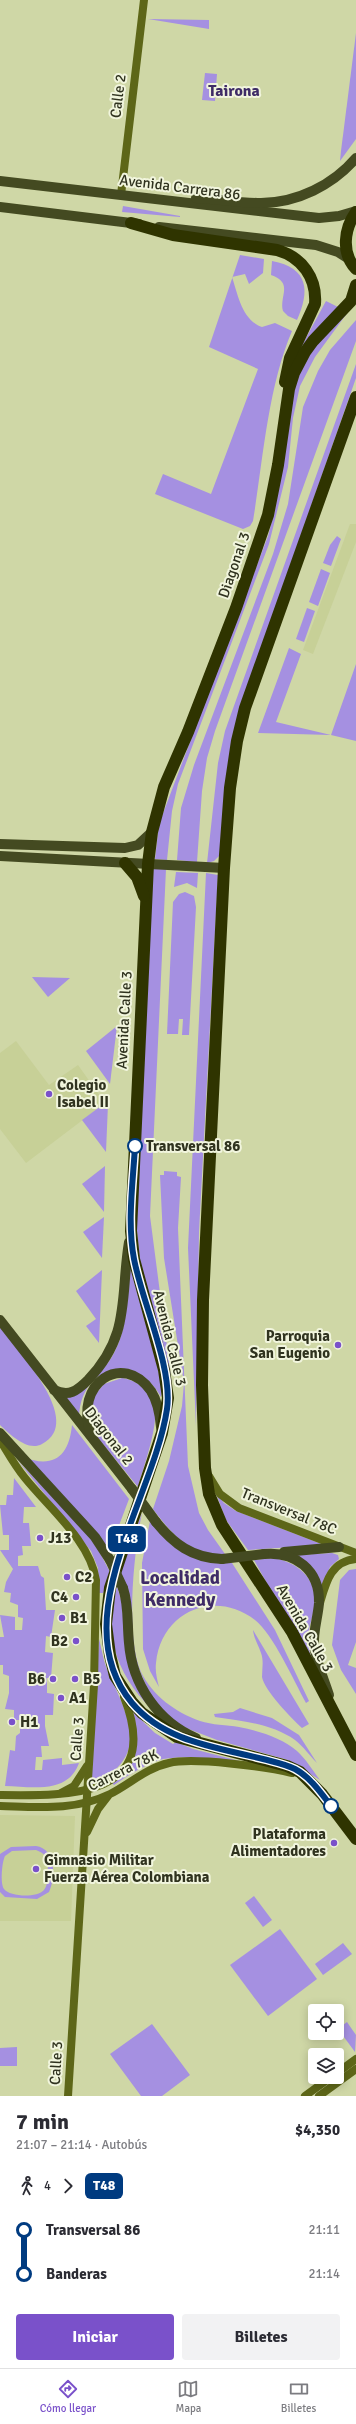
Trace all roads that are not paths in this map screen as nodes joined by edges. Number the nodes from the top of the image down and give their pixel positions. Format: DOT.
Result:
graph roads {
  1 [pos="144,0"];
  2 [pos="356,158"];
  3 [pos="0,181"];
  4 [pos="121,195"];
  5 [pos="138,198"];
  6 [pos="0,207"];
  7 [pos="356,211"];
  8 [pos="131,223"];
  9 [pos="353,265"];
  10 [pos="356,285"];
  11 [pos="356,397"];
  12 [pos="356,402"];
  13 [pos="350,415"];
  14 [pos="284,419"];
  15 [pos="152,832"];
  16 [pos="0,844"];
  17 [pos="0,856"];
  18 [pos="125,863"];
  19 [pos="148,864"];
  20 [pos="224,868"];
  21 [pos="146,903"];
  22 [pos="131,1231"];
  23 [pos="0,1320"];
  24 [pos="54,1390"];
  25 [pos="0,1433"];
  26 [pos="162,1433"];
  27 [pos="0,1440"];
  28 [pos="93,1440"];
  29 [pos="205,1468"];
  30 [pos="340,1547"];
  31 [pos="356,1553"];
  32 [pos="269,1554"];
  33 [pos="356,1559"];
  34 [pos="318,1607"];
  35 [pos="116,1676"];
  36 [pos="337,1719"];
  37 [pos="222,1748"];
  38 [pos="356,1755"];
  39 [pos="89,1762"];
  40 [pos="305,1777"];
  41 [pos="87,1791"];
  42 [pos="110,1793"];
  43 [pos="0,1794"];
  44 [pos="60,1794"];
  45 [pos="86,1803"];
  46 [pos="0,1806"];
  47 [pos="356,1839"];
  48 [pos="83,1846"];
  49 [pos="356,2059"];
  50 [pos="344,2068"];
  51 [pos="356,2069"];
  52 [pos="321,2084"];
  53 [pos="68,2096"];
  54 [pos="305,2096"];
  55 [pos="319,2096"];
  1 -- 4 [label="street, Calle 2"];
  2 -- 5 [label="main road"];
  3 -- 4 [label="main road, Avenida Carrera 86"];
  4 -- 5 [label="main road, Avenida Carrera 86"];
  5 -- 7 [label="main road, Avenida Carrera 86"];
  6 -- 8 [label="main road"];
  7 -- 9 [label="highway, Diagonal 3"];
  8 -- 9 [label="main road"];
  8 -- 14 [label="highway"];
  9 -- 10 [label="highway, Diagonal 3"];
  10 -- 14 [label="highway, Diagonal 3"];
  11 -- 13 [label="highway"];
  12 -- 13 [label="highway"];
  13 -- 20 [label="highway"];
  14 -- 15 [label="highway, Diagonal 3"];
  15 -- 16 [label="main road"];
  15 -- 19 [label="highway, Diagonal 3"];
  17 -- 18 [label="main road"];
  18 -- 19 [label="main road"];
  18 -- 21 [label="highway"];
  19 -- 20 [label="main road"];
  19 -- 21 [label="highway, Avenida Calle 3"];
  20 -- 29 [label="highway, Avenida Calle 3"];
  21 -- 22 [label="highway, Avenida Calle 3"];
  22 -- 24 [label="main road"];
  22 -- 26 [label="highway, Avenida Calle 3"];
  23 -- 24 [label="main road, Diagonal 2"];
  24 -- 28 [label="main road, Diagonal 2"];
  25 -- 37 [label="main road, bridge"];
  26 -- 28 [label="main road"];
  26 -- 35 [label="highway, Avenida Calle 3"];
  27 -- 39 [label="street, Calle 3"];
  28 -- 32 [label="main road, Diagonal 2, bridge"];
  29 -- 30 [label="street, Transversal 78C"];
  29 -- 36 [label="highway, Avenida Calle 3"];
  30 -- 31 [label="street, Transversal 78C"];
  30 -- 32 [label="main road"];
  32 -- 34 [label="main road, Diagonal 2"];
  33 -- 34 [label="street"];
  34 -- 36 [label="main road, Diagonal 2"];
  35 -- 37 [label="highway, Avenida Calle 3"];
  35 -- 41 [label="street, Carrera 78K"];
  36 -- 38 [label="highway, Avenida Calle 3"];
  37 -- 40 [label="highway, Avenida Calle 3"];
  39 -- 41 [label="street, Calle 3"];
  39 -- 44 [label="street"];
  40 -- 42 [label="street, Carrera 78K"];
  40 -- 47 [label="highway, Avenida Calle 3"];
  41 -- 44 [label="street, Carrera 78K"];
  41 -- 45 [label="street, Calle 3"];
  42 -- 45 [label="street, Carrera 78K"];
  42 -- 48 [label="street"];
  43 -- 44 [label="street, Carrera 78K"];
  45 -- 46 [label="street, Carrera 78K"];
  45 -- 48 [label="street, Calle 3"];
  48 -- 53 [label="street, Calle 3"];
  49 -- 50 [label="street"];
  51 -- 55 [label="street"];
  52 -- 54 [label="street"];
}
